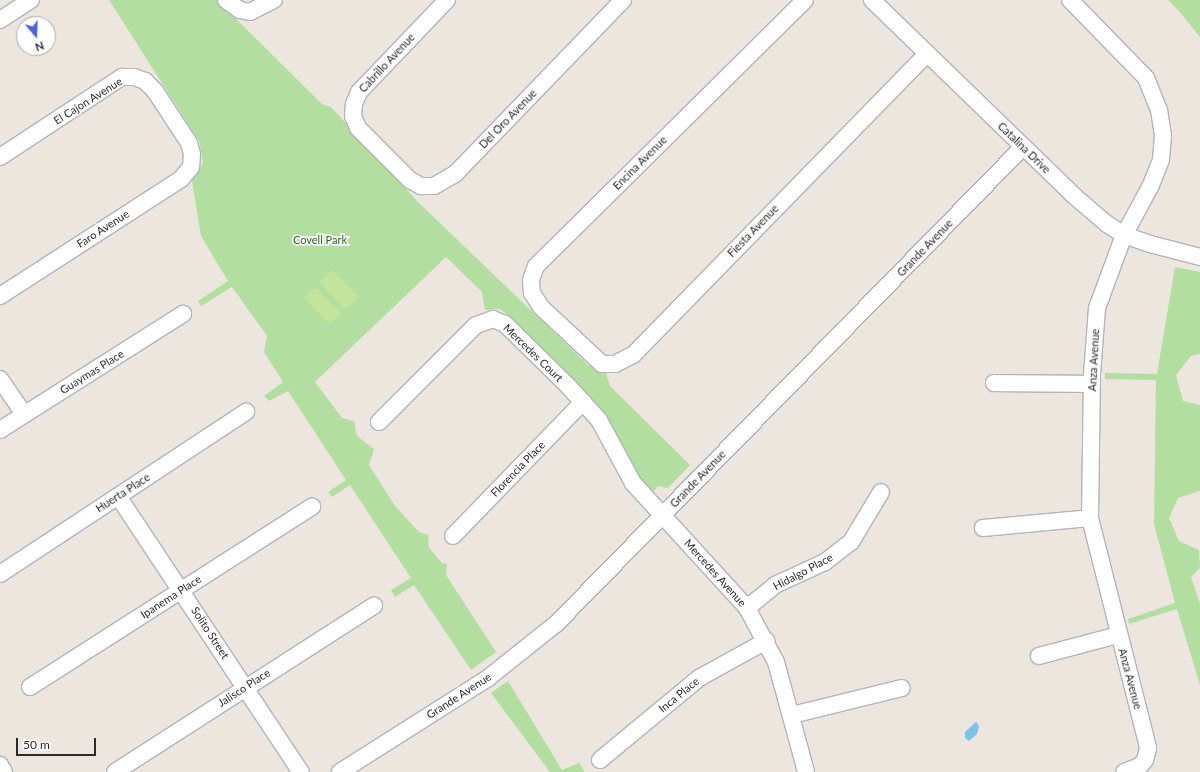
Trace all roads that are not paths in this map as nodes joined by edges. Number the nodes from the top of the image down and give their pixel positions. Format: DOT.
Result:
graph roads {
  1 [pos="31,0"];
  2 [pos="226,0"];
  3 [pos="274,0"];
  4 [pos="447,0"];
  5 [pos="623,0"];
  6 [pos="805,0"];
  7 [pos="872,0"];
  8 [pos="1070,0"];
  9 [pos="0,20"];
  10 [pos="927,54"];
  11 [pos="1023,147"];
  12 [pos="382,151"];
  13 [pos="192,154"];
  14 [pos="0,157"];
  15 [pos="1124,235"];
  16 [pos="1200,257"];
  17 [pos="0,296"];
  18 [pos="183,314"];
  19 [pos="570,336"];
  20 [pos="0,379"];
  21 [pos="994,383"];
  22 [pos="1092,384"];
  23 [pos="583,402"];
  24 [pos="246,412"];
  25 [pos="24,414"];
  26 [pos="379,422"];
  27 [pos="0,430"];
  28 [pos="881,492"];
  29 [pos="118,496"];
  30 [pos="312,507"];
  31 [pos="662,515"];
  32 [pos="1090,518"];
  33 [pos="984,528"];
  34 [pos="453,536"];
  35 [pos="0,574"];
  36 [pos="182,590"];
  37 [pos="374,606"];
  38 [pos="747,608"];
  39 [pos="1118,635"];
  40 [pos="766,641"];
  41 [pos="1040,656"];
  42 [pos="30,687"];
  43 [pos="245,687"];
  44 [pos="902,688"];
  45 [pos="792,715"];
  46 [pos="600,760"];
  47 [pos="0,765"];
  48 [pos="4,772"];
  49 [pos="115,772"];
  50 [pos="301,772"];
  51 [pos="340,772"];
  52 [pos="806,772"];
  53 [pos="1124,772"];
  1 -- 9 [label="street"];
  2 -- 3 [label="street"];
  4 -- 12 [label="street, Cabrillo Avenue"];
  5 -- 12 [label="street, Del Oro Avenue"];
  6 -- 19 [label="street, Encina Avenue"];
  7 -- 10 [label="street, Catalina Drive"];
  8 -- 15 [label="street, Anza Avenue"];
  10 -- 11 [label="street, Catalina Drive"];
  10 -- 19 [label="street, Fiesta Avenue"];
  11 -- 15 [label="street, Catalina Drive"];
  11 -- 31 [label="street, Grande Avenue"];
  13 -- 14 [label="street, El Cajon Avenue"];
  13 -- 17 [label="street, Faro Avenue"];
  15 -- 16 [label="street, Catalina Drive"];
  15 -- 22 [label="street, Anza Avenue"];
  18 -- 25 [label="street, Guaymas Place"];
  20 -- 25 [label="street"];
  21 -- 22 [label="street"];
  22 -- 32 [label="street, Anza Avenue"];
  23 -- 26 [label="street, Mercedes Court"];
  23 -- 31 [label="street, Mercedes Court"];
  23 -- 34 [label="street, Florencia Place"];
  24 -- 29 [label="street, Huerta Place"];
  25 -- 27 [label="street, Guaymas Place"];
  28 -- 38 [label="street, Hidalgo Place"];
  29 -- 35 [label="street, Huerta Place"];
  29 -- 36 [label="street, Solito Street"];
  30 -- 36 [label="street, Ipanema Place"];
  31 -- 38 [label="street, Mercedes Avenue"];
  31 -- 51 [label="street, Grande Avenue"];
  32 -- 33 [label="street"];
  32 -- 39 [label="street, Anza Avenue"];
  36 -- 42 [label="street, Ipanema Place"];
  36 -- 43 [label="street, Solito Street"];
  37 -- 43 [label="street, Jalisco Place"];
  38 -- 40 [label="street, Mercedes Avenue"];
  39 -- 41 [label="street"];
  39 -- 53 [label="street, Anza Avenue"];
  40 -- 45 [label="street, Mercedes Avenue"];
  40 -- 46 [label="street, Inca Place"];
  43 -- 49 [label="street, Jalisco Place"];
  43 -- 50 [label="street, Solito Street"];
  44 -- 45 [label="street"];
  45 -- 52 [label="street, Mercedes Avenue"];
  47 -- 48 [label="street"];
}
